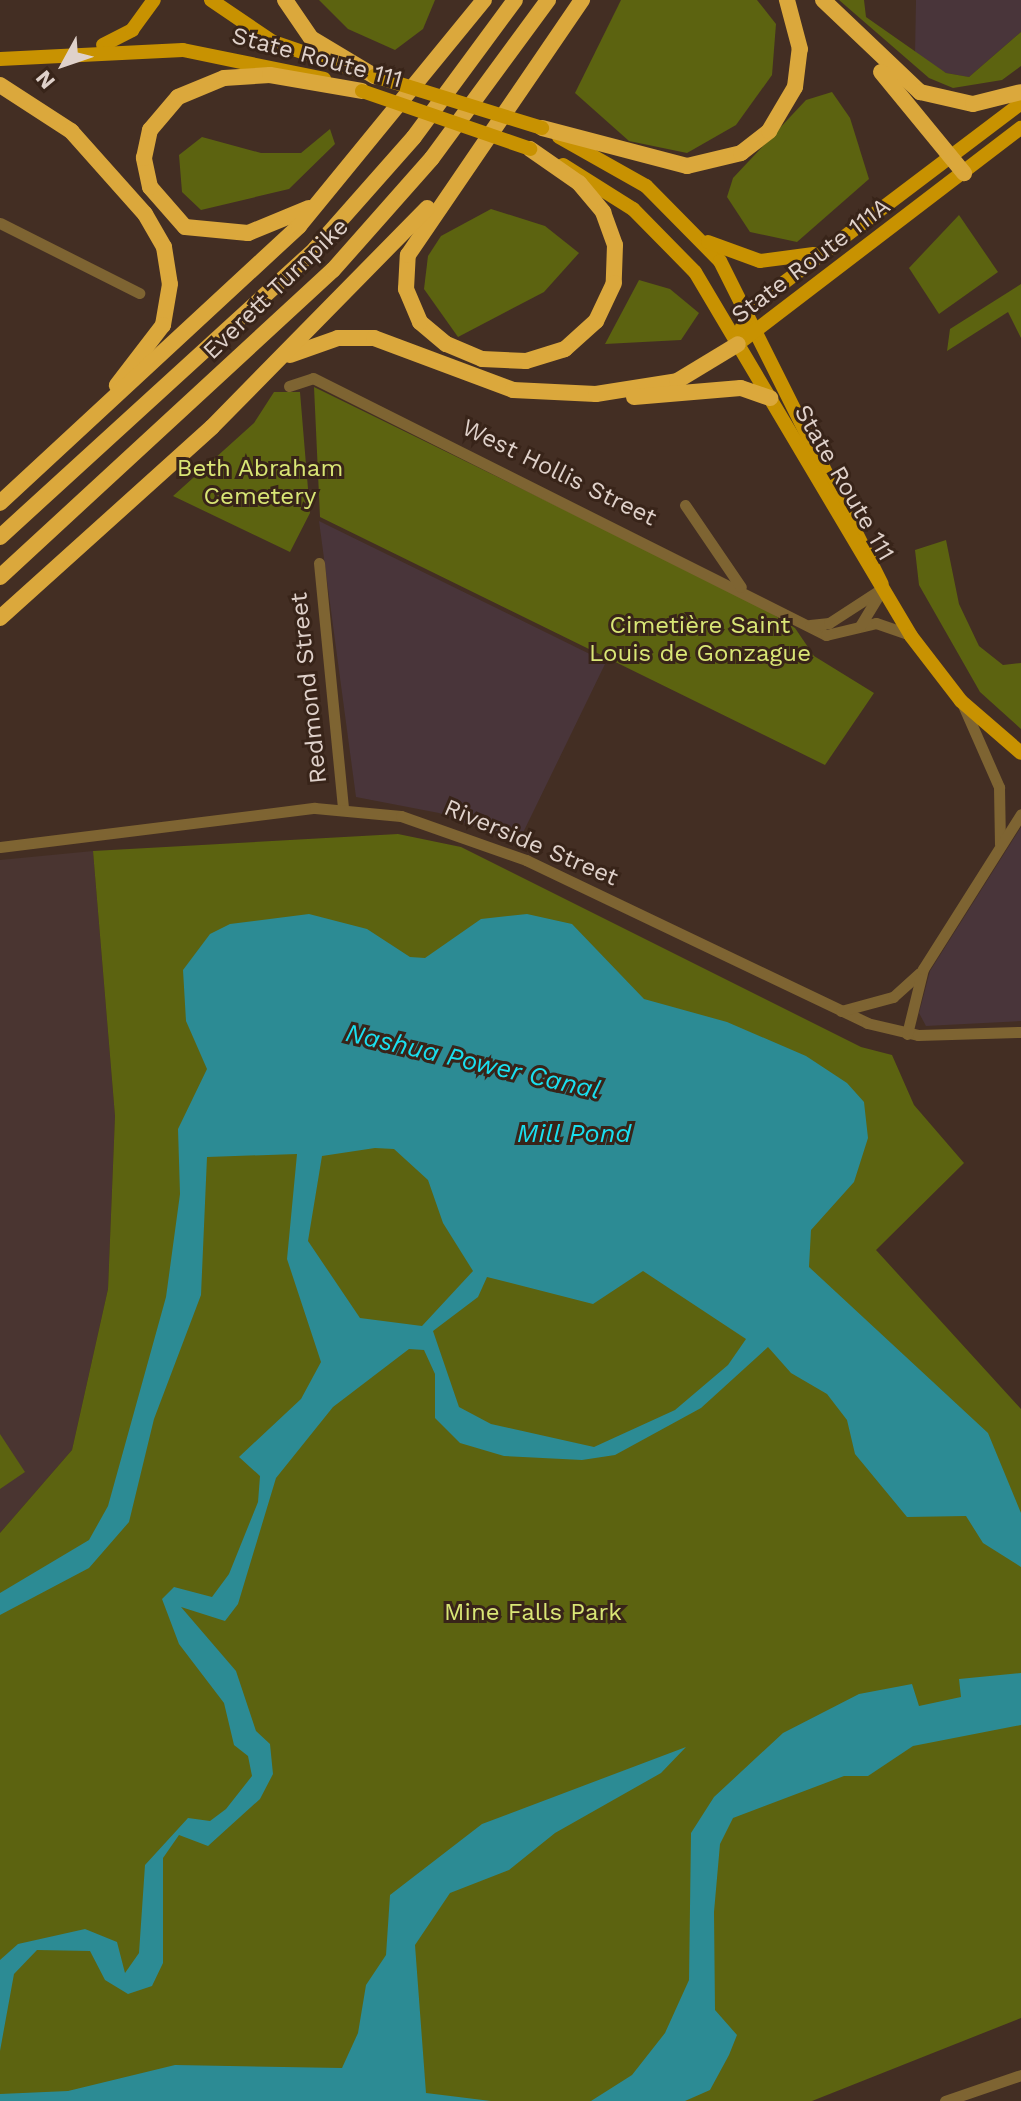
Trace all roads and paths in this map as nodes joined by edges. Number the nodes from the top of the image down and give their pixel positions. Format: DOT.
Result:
graph roads {
  1 [pos="154,0"];
  2 [pos="211,0"];
  3 [pos="285,0"];
  4 [pos="473,0"];
  5 [pos="484,0"];
  6 [pos="515,0"];
  7 [pos="548,0"];
  8 [pos="582,0"];
  9 [pos="787,0"];
  10 [pos="817,0"];
  11 [pos="823,0"];
  12 [pos="64,54"];
  13 [pos="0,59"];
  14 [pos="433,69"];
  15 [pos="374,76"];
  16 [pos="0,85"];
  17 [pos="362,91"];
  18 [pos="1021,92"];
  19 [pos="1021,103"];
  20 [pos="496,128"];
  21 [pos="542,128"];
  22 [pos="1021,128"];
  23 [pos="530,149"];
  24 [pos="951,156"];
  25 [pos="964,173"];
  26 [pos="338,184"];
  27 [pos="0,223"];
  28 [pos="700,236"];
  29 [pos="842,239"];
  30 [pos="139,293"];
  31 [pos="749,309"];
  32 [pos="759,329"];
  33 [pos="738,344"];
  34 [pos="264,377"];
  35 [pos="289,386"];
  36 [pos="596,394"];
  37 [pos="770,398"];
  38 [pos="39,468"];
  39 [pos="0,503"];
  40 [pos="685,505"];
  41 [pos="0,537"];
  42 [pos="319,563"];
  43 [pos="0,577"];
  44 [pos="741,587"];
  45 [pos="883,588"];
  46 [pos="0,618"];
  47 [pos="806,624"];
  48 [pos="859,627"];
  49 [pos="911,636"];
  50 [pos="961,701"];
  51 [pos="1021,753"];
  52 [pos="343,809"];
  53 [pos="1021,814"];
  54 [pos="1000,846"];
  55 [pos="0,847"];
  56 [pos="923,969"];
  57 [pos="839,1011"];
  58 [pos="1021,1032"];
  59 [pos="907,1034"];
  60 [pos="1021,2075"];
  61 [pos="945,2101"];
  1 -- 12 [label="main road"];
  2 -- 15 [label="main road, State Route 111"];
  3 -- 15 [label="highway"];
  4 -- 14 [label="highway"];
  5 -- 14 [label="highway"];
  6 -- 41 [label="highway, Everett Turnpike"];
  7 -- 43 [label="highway, Everett Turnpike"];
  8 -- 20 [label="highway"];
  9 -- 21 [label="highway"];
  10 -- 24 [label="highway"];
  11 -- 18 [label="highway"];
  12 -- 13 [label="main road, State Route 111"];
  12 -- 17 [label="main road, State Route 111"];
  14 -- 26 [label="highway"];
  15 -- 21 [label="main road, State Route 111, bridge"];
  16 -- 38 [label="highway"];
  17 -- 23 [label="main road, State Route 111, bridge"];
  17 -- 26 [label="highway"];
  19 -- 24 [label="main road, State Route 111A"];
  20 -- 23 [label="highway"];
  20 -- 34 [label="highway"];
  21 -- 28 [label="main road, State Route 111"];
  22 -- 25 [label="main road, State Route 111A"];
  23 -- 33 [label="main road, State Route 111"];
  24 -- 25 [label="highway"];
  24 -- 29 [label="main road, State Route 111A"];
  25 -- 32 [label="main road, State Route 111A"];
  26 -- 38 [label="highway"];
  27 -- 30 [label="street"];
  28 -- 29 [label="main road"];
  28 -- 31 [label="main road, State Route 111"];
  29 -- 31 [label="main road, State Route 111A"];
  31 -- 32 [label="main road, State Route 111"];
  31 -- 33 [label="main road, State Route 111A"];
  32 -- 33 [label="main road, State Route 111A"];
  32 -- 45 [label="main road, State Route 111"];
  33 -- 36 [label="highway"];
  33 -- 37 [label="main road, State Route 111"];
  34 -- 36 [label="highway"];
  34 -- 46 [label="highway"];
  35 -- 44 [label="street, West Hollis Street"];
  36 -- 37 [label="highway"];
  37 -- 45 [label="main road, State Route 111"];
  38 -- 39 [label="highway"];
  40 -- 44 [label="street"];
  42 -- 52 [label="street, Redmond Street"];
  44 -- 47 [label="street, West Hollis Street"];
  45 -- 47 [label="street"];
  45 -- 48 [label="street"];
  45 -- 49 [label="main road"];
  47 -- 48 [label="street, West Hollis Street"];
  48 -- 49 [label="street, West Hollis Street"];
  49 -- 50 [label="main road"];
  50 -- 51 [label="main road"];
  50 -- 54 [label="street"];
  52 -- 55 [label="street, Riverside Street"];
  52 -- 57 [label="street, Riverside Street"];
  53 -- 54 [label="street"];
  54 -- 56 [label="street"];
  56 -- 57 [label="street"];
  56 -- 59 [label="street"];
  57 -- 59 [label="street, Riverside Street"];
  58 -- 59 [label="street, Riverside Street"];
  60 -- 61 [label="street"];
}
